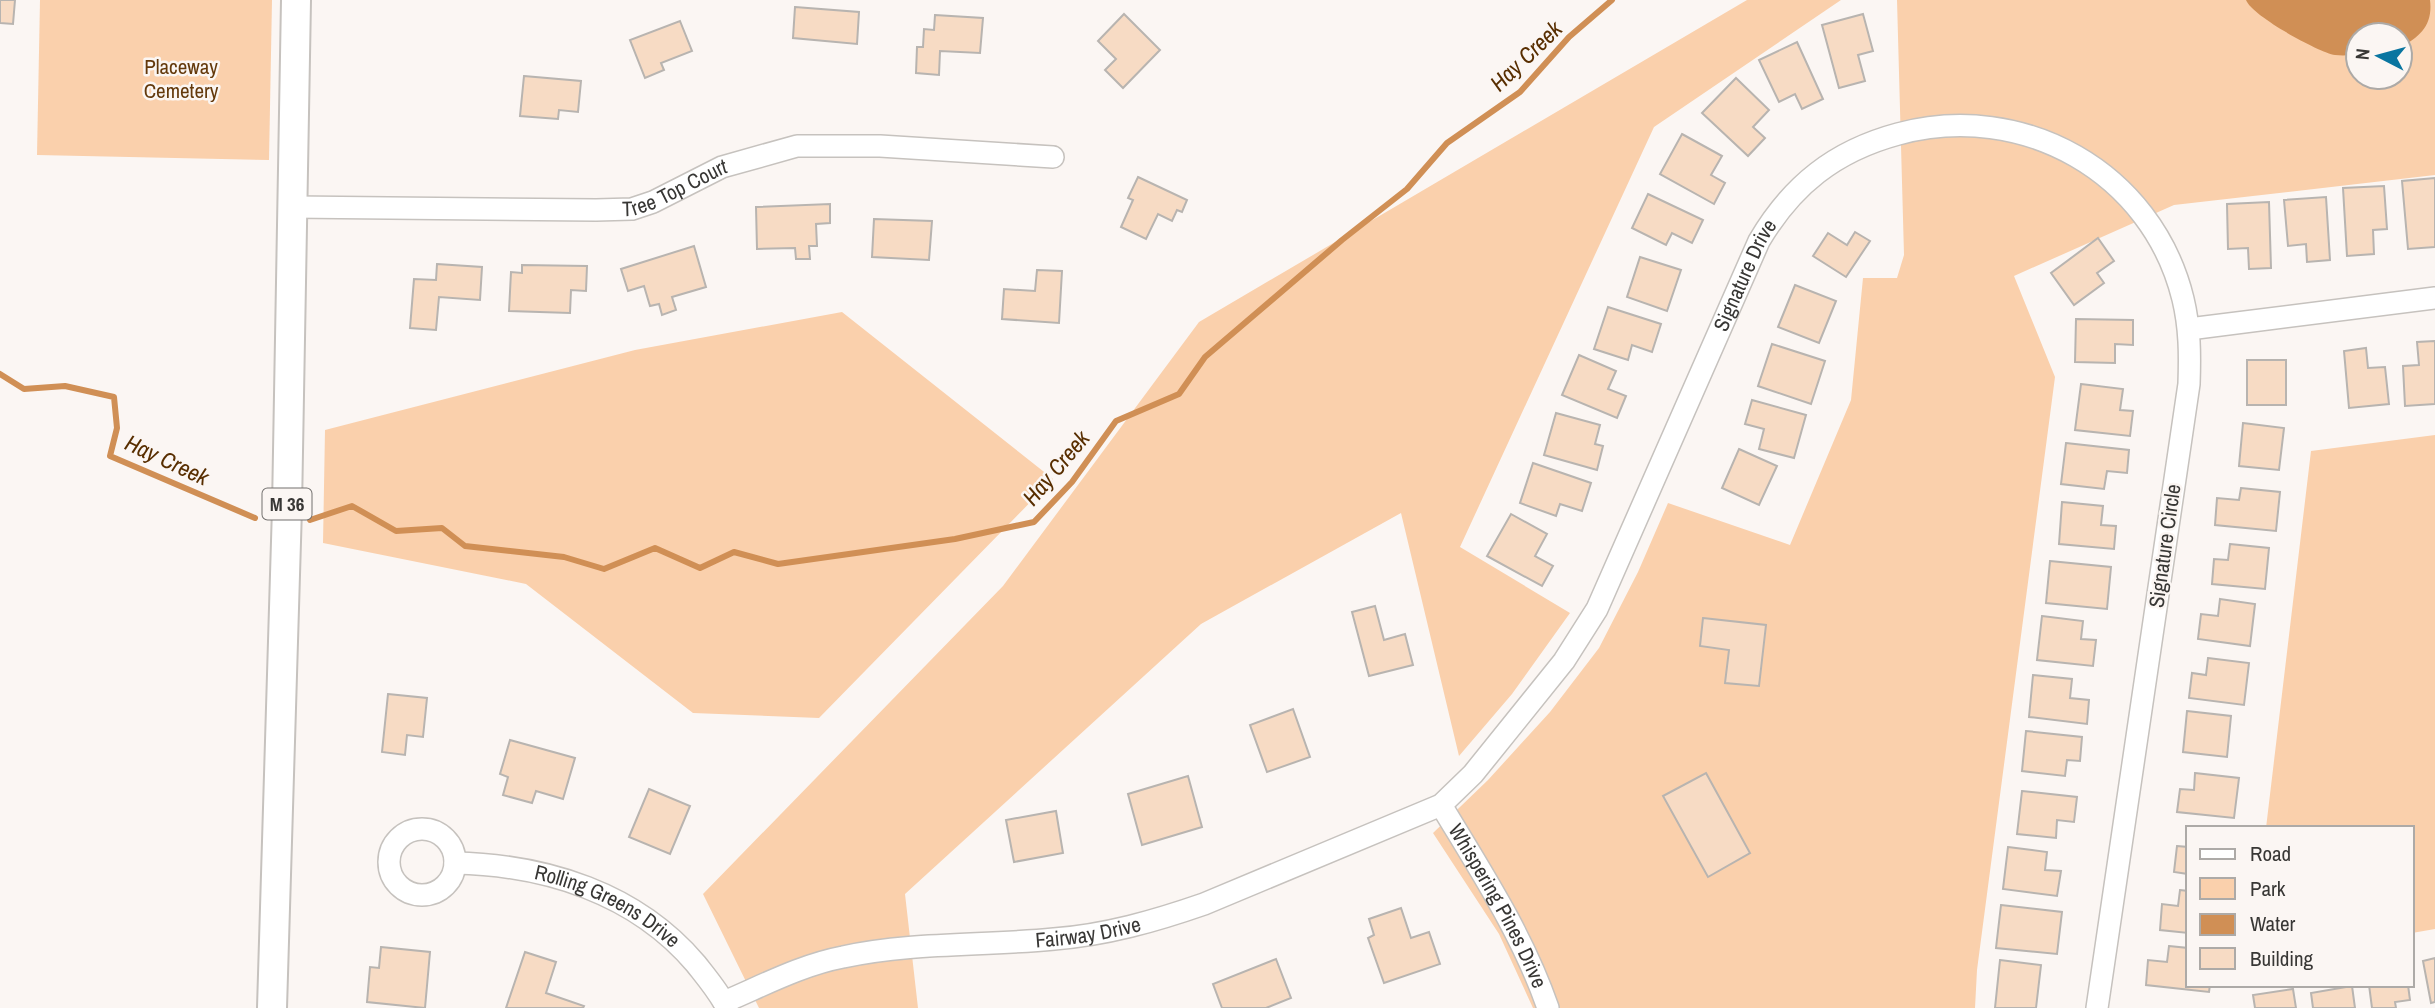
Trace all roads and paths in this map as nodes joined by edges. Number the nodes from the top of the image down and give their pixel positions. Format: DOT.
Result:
graph roads {
  1 [pos="296,0"];
  2 [pos="1053,157"];
  3 [pos="292,207"];
  4 [pos="2435,299"];
  5 [pos="2189,329"];
  6 [pos="1441,804"];
  7 [pos="455,863"];
  8 [pos="725,1005"];
  9 [pos="272,1008"];
  10 [pos="1548,1008"];
  11 [pos="2097,1008"];
  1 -- 3 [label="main road, M 36"];
  2 -- 3 [label="street, Tree Top Court"];
  3 -- 9 [label="main road, M 36"];
  4 -- 5 [label="street"];
  5 -- 6 [label="street, Signature Drive"];
  5 -- 11 [label="street, Signature Circle"];
  6 -- 8 [label="street, Fairway Drive"];
  6 -- 10 [label="street, Whispering Pines Drive"];
  7 -- 8 [label="street, Rolling Greens Drive"];
}
